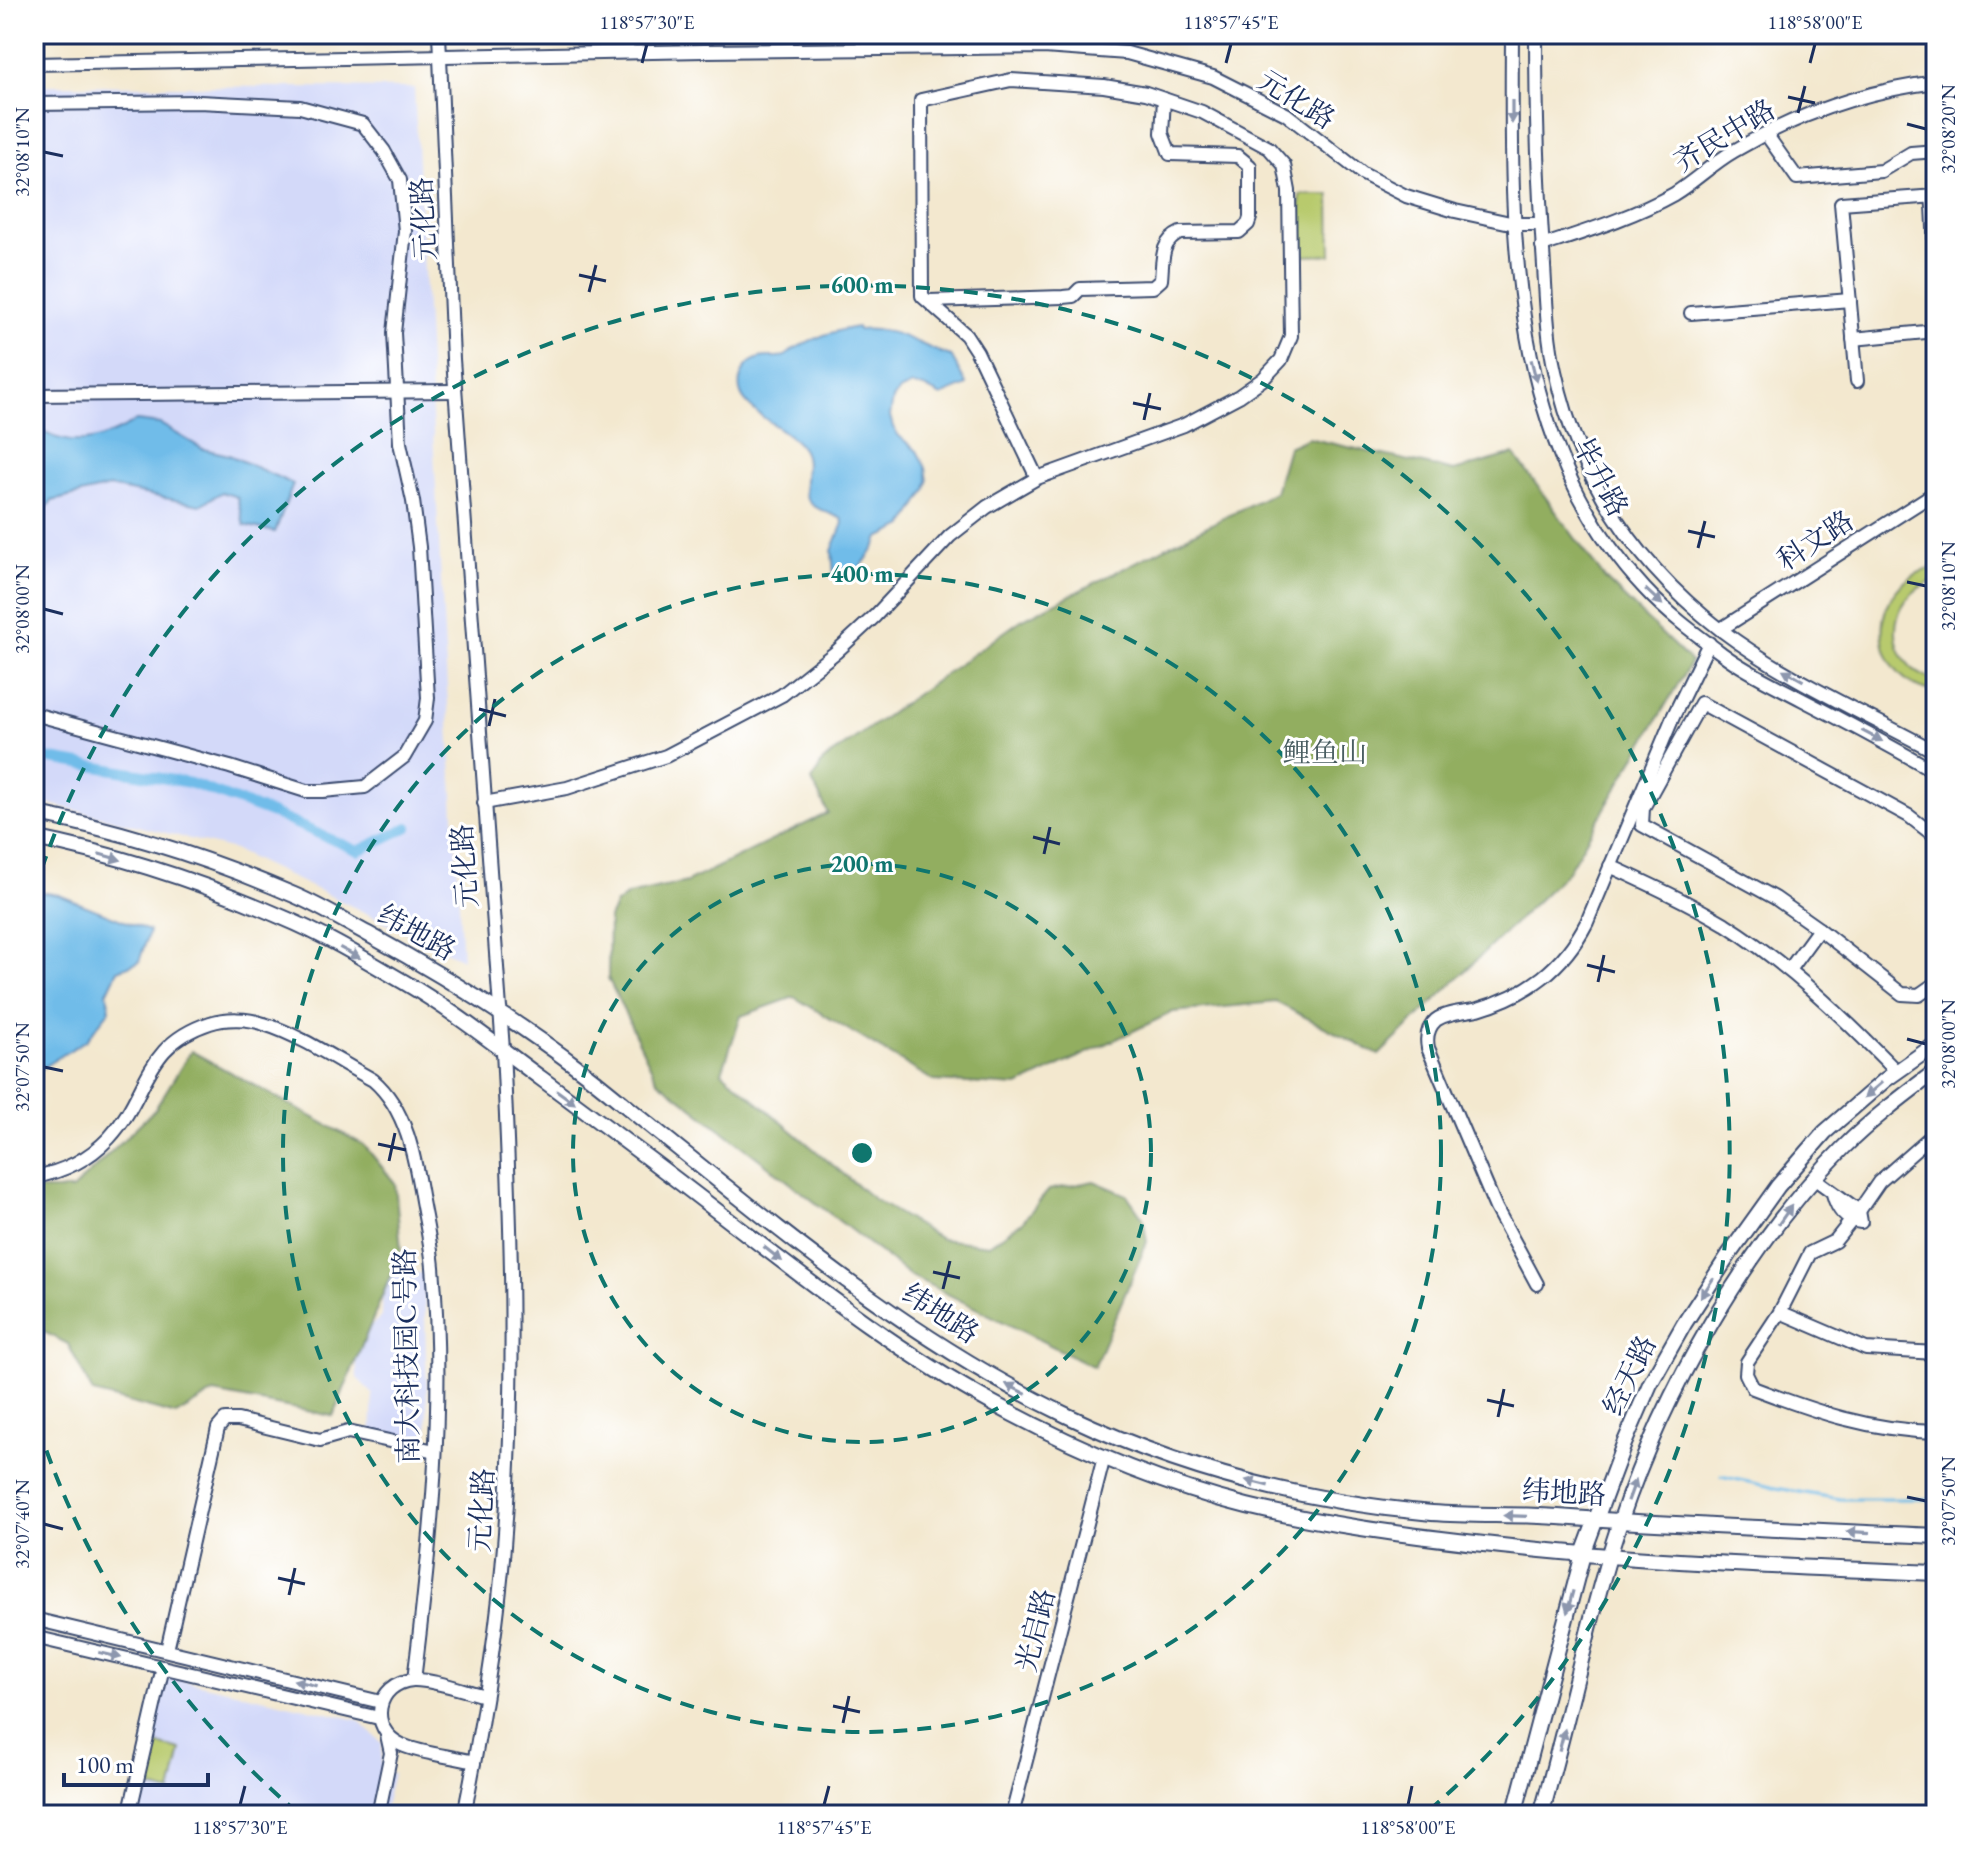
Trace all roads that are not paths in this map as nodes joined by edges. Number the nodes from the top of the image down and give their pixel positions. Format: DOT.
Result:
graph roads {
  1 [pos="439,34"];
  2 [pos="1512,34"];
  3 [pos="1536,34"];
  4 [pos="440,55"];
  5 [pos="34,64"];
  6 [pos="1936,82"];
  7 [pos="1164,99"];
  8 [pos="34,104"];
  9 [pos="1766,134"];
  10 [pos="1936,151"];
  11 [pos="1934,197"];
  12 [pos="1515,224"];
  13 [pos="1541,224"];
  14 [pos="1542,246"];
  15 [pos="1936,260"];
  16 [pos="1850,300"];
  17 [pos="929,301"];
  18 [pos="1691,313"];
  19 [pos="1936,331"];
  20 [pos="1853,339"];
  21 [pos="1857,381"];
  22 [pos="397,391"];
  23 [pos="455,391"];
  24 [pos="34,395"];
  25 [pos="1037,478"];
  26 [pos="1936,492"];
  27 [pos="1721,629"];
  28 [pos="1709,643"];
  29 [pos="34,714"];
  30 [pos="1936,752"];
  31 [pos="1936,772"];
  32 [pos="484,803"];
  33 [pos="34,813"];
  34 [pos="1936,837"];
  35 [pos="34,838"];
  36 [pos="1610,866"];
  37 [pos="1819,929"];
  38 [pos="1789,970"];
  39 [pos="1936,983"];
  40 [pos="498,1010"];
  41 [pos="1936,1044"];
  42 [pos="503,1050"];
  43 [pos="1936,1071"];
  44 [pos="1897,1072"];
  45 [pos="1936,1132"];
  46 [pos="34,1177"];
  47 [pos="1815,1179"];
  48 [pos="1855,1216"];
  49 [pos="1537,1284"];
  50 [pos="1780,1312"];
  51 [pos="1936,1353"];
  52 [pos="1936,1432"];
  53 [pos="435,1451"];
  54 [pos="1104,1457"];
  55 [pos="1596,1521"];
  56 [pos="1620,1521"];
  57 [pos="1936,1536"];
  58 [pos="1583,1554"];
  59 [pos="1609,1557"];
  60 [pos="1936,1573"];
  61 [pos="34,1619"];
  62 [pos="34,1637"];
  63 [pos="167,1650"];
  64 [pos="163,1667"];
  65 [pos="414,1680"];
  66 [pos="485,1696"];
  67 [pos="381,1702"];
  68 [pos="379,1718"];
  69 [pos="387,1735"];
  70 [pos="474,1762"];
  71 [pos="129,1815"];
  72 [pos="378,1815"];
  73 [pos="464,1815"];
  74 [pos="1012,1815"];
  75 [pos="1514,1815"];
  76 [pos="1541,1815"];
  1 -- 4 [label="street, 元化路"];
  2 -- 12 [label="street, 毕升路, one-way"];
  3 -- 13 [label="street, 毕升路"];
  4 -- 5 [label="street"];
  4 -- 12 [label="street, 元化路"];
  4 -- 23 [label="street, 元化路"];
  6 -- 9 [label="street, 齐民中路"];
  7 -- 17 [label="street"];
  7 -- 17 [label="street"];
  7 -- 25 [label="street"];
  8 -- 22 [label="street"];
  9 -- 10 [label="street"];
  9 -- 14 [label="street, 齐民中路"];
  11 -- 15 [label="street"];
  11 -- 16 [label="street"];
  12 -- 13 [label="street, 元化路"];
  12 -- 28 [label="street, 毕升路, one-way"];
  13 -- 14 [label="street, 毕升路"];
  14 -- 27 [label="street, 毕升路"];
  16 -- 18 [label="street"];
  16 -- 20 [label="street"];
  17 -- 25 [label="street"];
  19 -- 20 [label="street"];
  20 -- 21 [label="street"];
  22 -- 23 [label="street"];
  22 -- 24 [label="street"];
  22 -- 29 [label="street"];
  23 -- 32 [label="street, 元化路"];
  25 -- 32 [label="street"];
  26 -- 27 [label="street, 科文路"];
  30 -- 27 [label="street, 毕升路, one-way"];
  28 -- 31 [label="street, 毕升路, one-way"];
  28 -- 36 [label="street"];
  32 -- 40 [label="street, 元化路"];
  33 -- 40 [label="main road, 纬地路"];
  34 -- 37 [label="street"];
  35 -- 42 [label="main road, 纬地路, one-way"];
  36 -- 38 [label="street"];
  36 -- 49 [label="street"];
  37 -- 38 [label="street"];
  37 -- 39 [label="street"];
  38 -- 44 [label="street"];
  40 -- 42 [label="street, 元化路"];
  55 -- 40 [label="main road, 纬地路, one-way"];
  41 -- 44 [label="main road, 经天路"];
  42 -- 54 [label="main road, 纬地路, one-way"];
  42 -- 66 [label="street, 元化路"];
  43 -- 47 [label="main road, 经天路"];
  44 -- 55 [label="main road, 经天路, one-way"];
  45 -- 48 [label="street"];
  46 -- 53 [label="street, 南大科技园C号路"];
  47 -- 48 [label="street"];
  56 -- 47 [label="main road, 经天路, one-way"];
  48 -- 50 [label="street"];
  50 -- 51 [label="street"];
  50 -- 52 [label="street"];
  53 -- 63 [label="street"];
  53 -- 65 [label="street, 南大科技园C号路"];
  54 -- 58 [label="main road, 纬地路"];
  54 -- 74 [label="street, 光启路"];
  55 -- 56 [label="main road, 纬地路"];
  55 -- 58 [label="main road, 经天路"];
  57 -- 56 [label="main road, 纬地路, one-way"];
  56 -- 59 [label="main road, 经天路"];
  58 -- 59 [label="main road, 纬地路"];
  58 -- 75 [label="main road, 经天路, one-way"];
  59 -- 60 [label="main road, 纬地路"];
  76 -- 59 [label="main road, 经天路, one-way"];
  61 -- 63 [label="street"];
  62 -- 64 [label="street, one-way"];
  67 -- 63 [label="street, one-way"];
  64 -- 68 [label="street"];
  64 -- 71 [label="street"];
  65 -- 66 [label="street"];
  65 -- 67 [label="street"];
  66 -- 70 [label="street, 元化路"];
  67 -- 68 [label="street"];
  68 -- 69 [label="street"];
  69 -- 70 [label="street"];
  69 -- 72 [label="street"];
  70 -- 73 [label="street, 元化路"];
}
